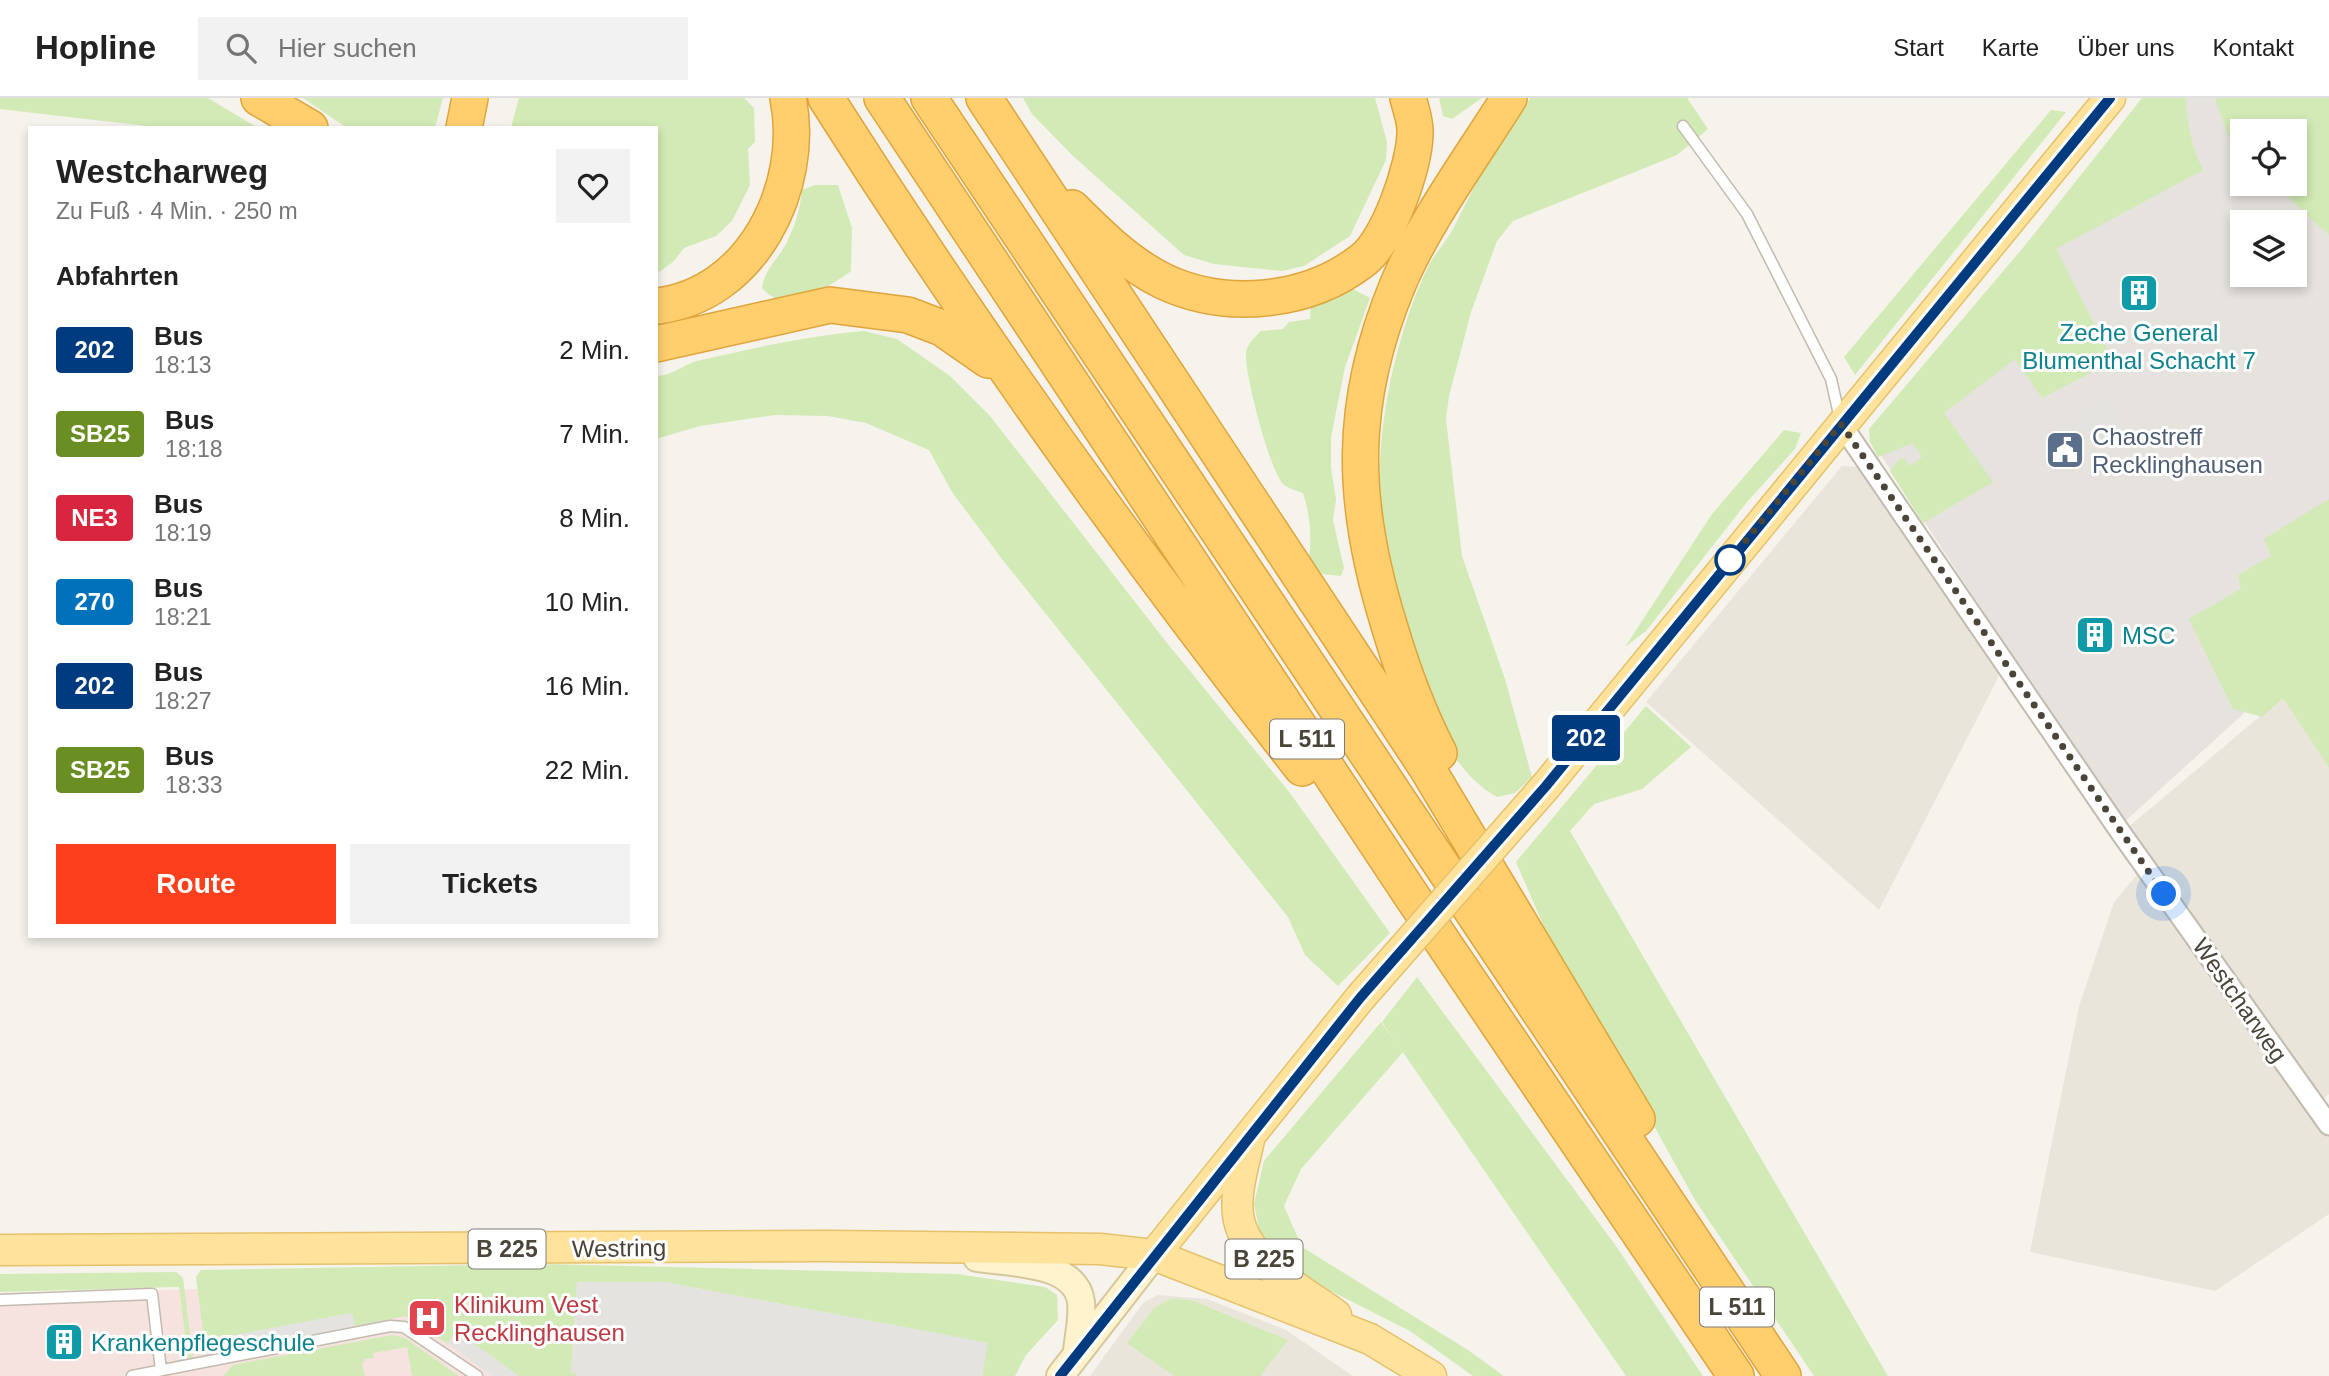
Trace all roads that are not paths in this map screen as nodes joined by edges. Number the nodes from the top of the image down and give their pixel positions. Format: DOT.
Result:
graph roads {
  1 [pos="260,98"];
  2 [pos="470,98"];
  3 [pos="788,98"];
  4 [pos="826,98"];
  5 [pos="882,98"];
  6 [pos="929,98"];
  7 [pos="984,98"];
  8 [pos="1408,98"];
  9 [pos="1509,98"];
  10 [pos="2110,98"];
  11 [pos="1683,125"];
  12 [pos="307,126"];
  13 [pos="464,126"];
  14 [pos="1024,161"];
  15 [pos="658,306"];
  16 [pos="658,344"];
  17 [pos="1841,424"];
  18 [pos="1049,432"];
  19 [pos="1412,896"];
  20 [pos="1528,938"];
  21 [pos="2329,1125"];
  22 [pos="1250,1136"];
  23 [pos="1691,1237"];
  24 [pos="905,1246"];
  25 [pos="0,1250"];
  26 [pos="1154,1255"];
  27 [pos="0,1300"];
  28 [pos="1370,1339"];
  29 [pos="1077,1352"];
  30 [pos="161,1370"];
  31 [pos="132,1376"];
  32 [pos="477,1376"];
  33 [pos="1060,1376"];
  34 [pos="1432,1376"];
  35 [pos="1736,1376"];
  36 [pos="1783,1376"];
  1 -- 12 [label="highway"];
  2 -- 13 [label="highway"];
  3 -- 15 [label="highway"];
  4 -- 18 [label="highway"];
  5 -- 19 [label="highway, L 511"];
  6 -- 23 [label="highway, L 511"];
  7 -- 14 [label="highway"];
  8 -- 14 [label="highway"];
  9 -- 20 [label="highway"];
  10 -- 17 [label="main road, B 225"];
  11 -- 17 [label="lane"];
  14 -- 20 [label="highway"];
  16 -- 18 [label="highway"];
  17 -- 21 [label="street, Westcharweg"];
  17 -- 22 [label="main road, B 225, bridge"];
  18 -- 19 [label="highway"];
  19 -- 35 [label="highway, L 511"];
  20 -- 23 [label="highway"];
  22 -- 26 [label="main road, B 225"];
  22 -- 28 [label="main road, B 225"];
  23 -- 36 [label="highway, L 511"];
  24 -- 25 [label="main road, Westring / B 225"];
  24 -- 26 [label="main road, Westring / B 225"];
  24 -- 29 [label="main road"];
  26 -- 28 [label="main road, Westring"];
  26 -- 29 [label="main road"];
  27 -- 30 [label="lane"];
  28 -- 34 [label="main road"];
  29 -- 33 [label="main road"];
  30 -- 31 [label="lane"];
  30 -- 32 [label="lane"];
}
